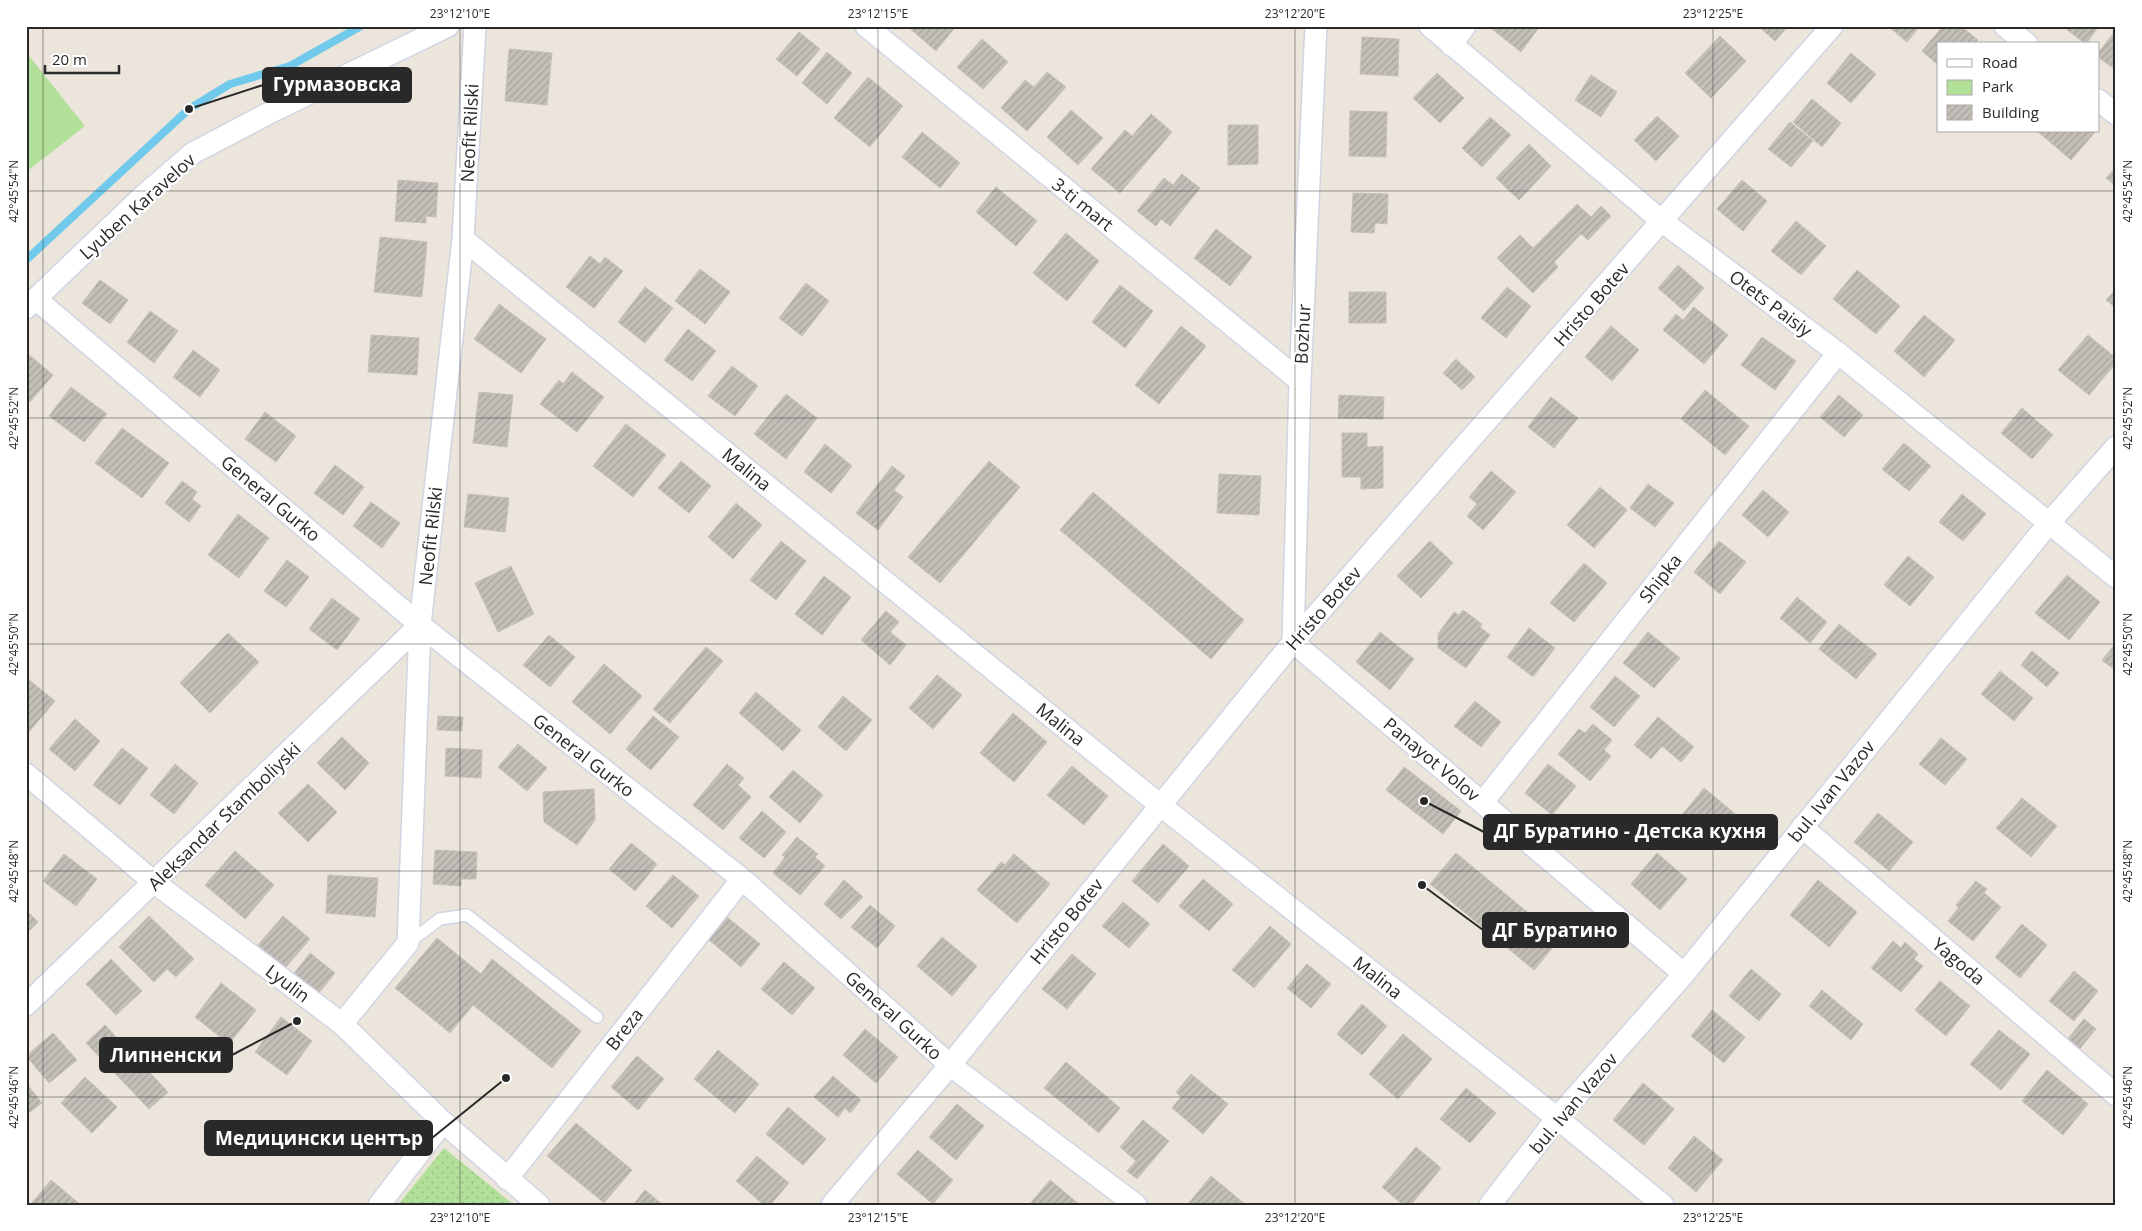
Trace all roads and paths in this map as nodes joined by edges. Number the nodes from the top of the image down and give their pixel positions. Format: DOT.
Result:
graph roads {
  1 [pos="448,26"];
  2 [pos="475,26"];
  3 [pos="866,26"];
  4 [pos="1316,26"];
  5 [pos="1430,26"];
  6 [pos="1465,26"];
  7 [pos="1832,26"];
  8 [pos="2005,26"];
  9 [pos="2025,42"];
  10 [pos="1451,45"];
  11 [pos="2100,102"];
  12 [pos="2116,114"];
  13 [pos="1663,222"];
  14 [pos="463,239"];
  15 [pos="31,303"];
  16 [pos="1838,353"];
  17 [pos="1300,381"];
  18 [pos="2116,447"];
  19 [pos="2049,523"];
  20 [pos="2116,577"];
  21 [pos="420,625"];
  22 [pos="1293,642"];
  23 [pos="26,774"];
  24 [pos="1483,802"];
  25 [pos="1160,805"];
  26 [pos="1802,827"];
  27 [pos="742,879"];
  28 [pos="155,883"];
  29 [pos="408,943"];
  30 [pos="1684,974"];
  31 [pos="26,1005"];
  32 [pos="597,1017"];
  33 [pos="342,1024"];
  34 [pos="950,1065"];
  35 [pos="2116,1095"];
  36 [pos="1557,1118"];
  37 [pos="442,1122"];
  38 [pos="506,1179"];
  39 [pos="380,1205"];
  40 [pos="538,1205"];
  41 [pos="832,1205"];
  42 [pos="1136,1205"];
  43 [pos="1490,1205"];
  44 [pos="1663,1205"];
  1 -- 15 [label="street, Lyuben Karavelov"];
  2 -- 14 [label="street, Neofit Rilski"];
  3 -- 17 [label="street, 3-ti mart"];
  4 -- 17 [label="street, Bozhur"];
  5 -- 10 [label="street, Otets Paisiy"];
  6 -- 10 [label="street"];
  7 -- 13 [label="street, Hristo Botev"];
  8 -- 9 [label="street"];
  10 -- 13 [label="street, Otets Paisiy"];
  11 -- 12 [label="street"];
  13 -- 16 [label="street, Otets Paisiy"];
  13 -- 22 [label="street, Hristo Botev"];
  14 -- 21 [label="street, Neofit Rilski"];
  14 -- 25 [label="street, Malina"];
  15 -- 21 [label="street, General Gurko"];
  16 -- 19 [label="street, Otets Paisiy"];
  16 -- 24 [label="street, Shipka"];
  17 -- 22 [label="street, Bozhur"];
  18 -- 19 [label="street, bul. Ivan Vazov"];
  19 -- 20 [label="street, Otets Paisiy"];
  19 -- 26 [label="street, bul. Ivan Vazov"];
  21 -- 27 [label="street, General Gurko"];
  21 -- 28 [label="street, Aleksandar Stamboliyski"];
  21 -- 29 [label="street, Neofit Rilski"];
  22 -- 24 [label="street, Panayot Volov"];
  22 -- 25 [label="street, Hristo Botev"];
  23 -- 28 [label="street, Lyulin"];
  24 -- 30 [label="street, Panayot Volov"];
  25 -- 34 [label="street, Hristo Botev"];
  25 -- 36 [label="street, Malina"];
  26 -- 30 [label="street, bul. Ivan Vazov"];
  26 -- 35 [label="street, Yagoda"];
  27 -- 34 [label="street, General Gurko"];
  27 -- 38 [label="street, Breza"];
  28 -- 31 [label="street, Aleksandar Stamboliyski"];
  28 -- 33 [label="street, Lyulin"];
  29 -- 32 [label="lane"];
  29 -- 33 [label="street"];
  30 -- 36 [label="street, bul. Ivan Vazov"];
  33 -- 37 [label="street, Lyulin"];
  34 -- 41 [label="street, Hristo Botev"];
  34 -- 42 [label="street, General Gurko"];
  36 -- 43 [label="street, bul. Ivan Vazov"];
  36 -- 44 [label="street, Malina"];
  37 -- 38 [label="street, Lyulin"];
  37 -- 39 [label="street"];
  38 -- 40 [label="street, Lyulin"];
}
